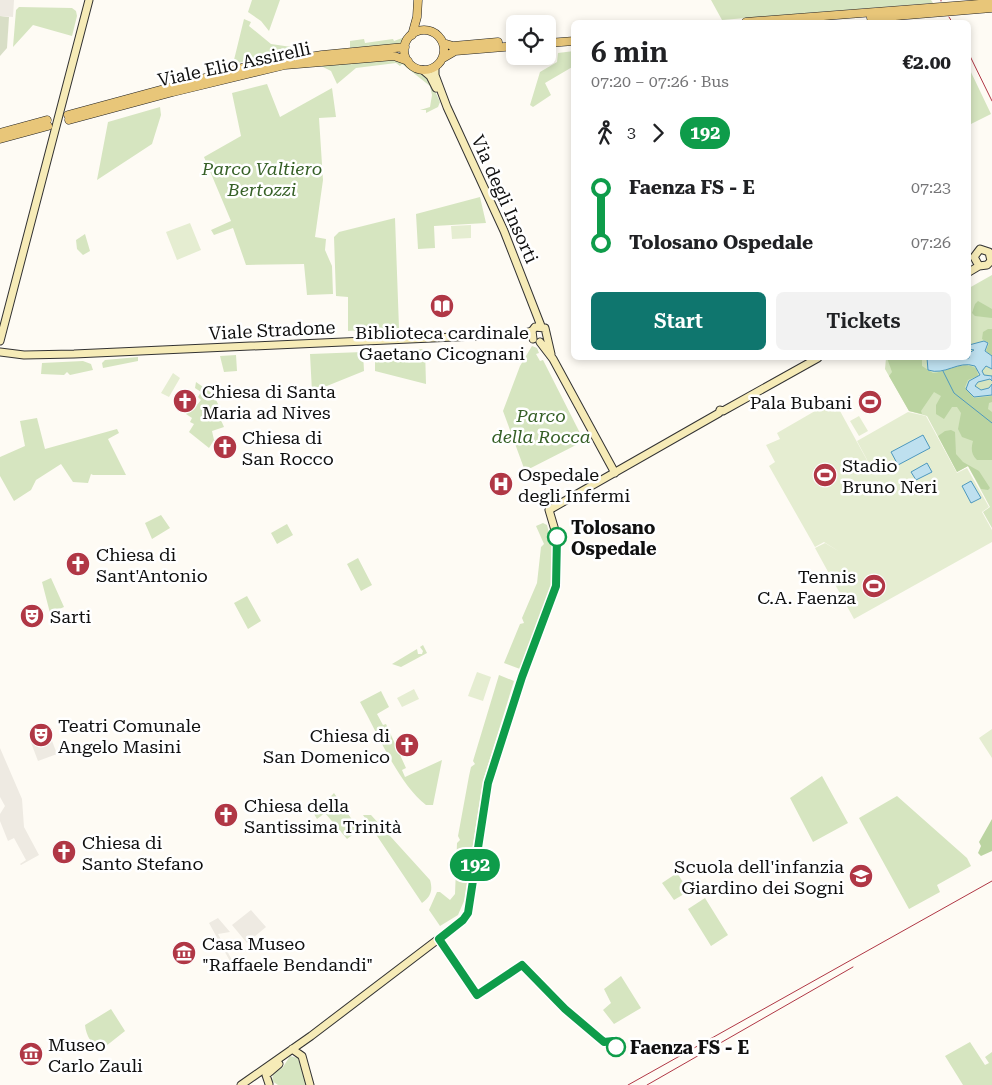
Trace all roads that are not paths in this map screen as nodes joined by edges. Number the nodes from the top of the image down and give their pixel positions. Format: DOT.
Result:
graph roads {
  1 [pos="89,2"];
  2 [pos="418,3"];
  3 [pos="992,3"];
  4 [pos="992,8"];
  5 [pos="772,20"];
  6 [pos="835,20"];
  7 [pos="426,31"];
  8 [pos="412,35"];
  9 [pos="571,37"];
  10 [pos="556,38"];
  11 [pos="571,41"];
  12 [pos="506,42"];
  13 [pos="556,42"];
  14 [pos="443,43"];
  15 [pos="405,47"];
  16 [pos="506,47"];
  17 [pos="443,58"];
  18 [pos="408,61"];
  19 [pos="435,67"];
  20 [pos="423,70"];
  21 [pos="443,98"];
  22 [pos="0,133"];
  23 [pos="0,140"];
  24 [pos="991,257"];
  25 [pos="977,264"];
  26 [pos="971,271"];
  27 [pos="538,334"];
  28 [pos="0,341"];
  29 [pos="0,353"];
  30 [pos="814,360"];
  31 [pos="615,473"];
  32 [pos="311,1036"];
  33 [pos="289,1051"];
  34 [pos="302,1056"];
  35 [pos="252,1077"];
  36 [pos="270,1084"];
  37 [pos="241,1085"];
  38 [pos="310,1085"];
  1 -- 28 [label="main road"];
  2 -- 7 [label="main road"];
  2 -- 8 [label="main road"];
  3 -- 5 [label="main road"];
  4 -- 6 [label="main road"];
  7 -- 8 [label="main road"];
  7 -- 14 [label="main road"];
  8 -- 15 [label="main road"];
  9 -- 10 [label="main road"];
  11 -- 13 [label="main road"];
  12 -- 14 [label="main road"];
  14 -- 17 [label="main road"];
  15 -- 18 [label="main road"];
  15 -- 18 [label="main road, Viale Elio Assirelli"];
  16 -- 17 [label="main road"];
  17 -- 19 [label="main road"];
  18 -- 20 [label="main road"];
  19 -- 20 [label="main road"];
  19 -- 21 [label="main road, Via degli Insorti"];
  20 -- 21 [label="main road, Via degli Insorti"];
  21 -- 27 [label="main road, Via degli Insorti"];
  22 -- 23 [label="main road"];
  24 -- 25 [label="main road"];
  24 -- 25 [label="main road"];
  25 -- 26 [label="main road"];
  27 -- 29 [label="main road, Viale Stradone"];
  27 -- 31 [label="main road"];
  30 -- 31 [label="main road"];
  31 -- 32 [label="main road"];
  32 -- 33 [label="main road"];
  32 -- 34 [label="main road"];
  33 -- 34 [label="main road"];
  33 -- 35 [label="main road"];
  33 -- 36 [label="main road"];
  34 -- 38 [label="main road"];
  35 -- 36 [label="main road"];
  35 -- 37 [label="main road"];
}
